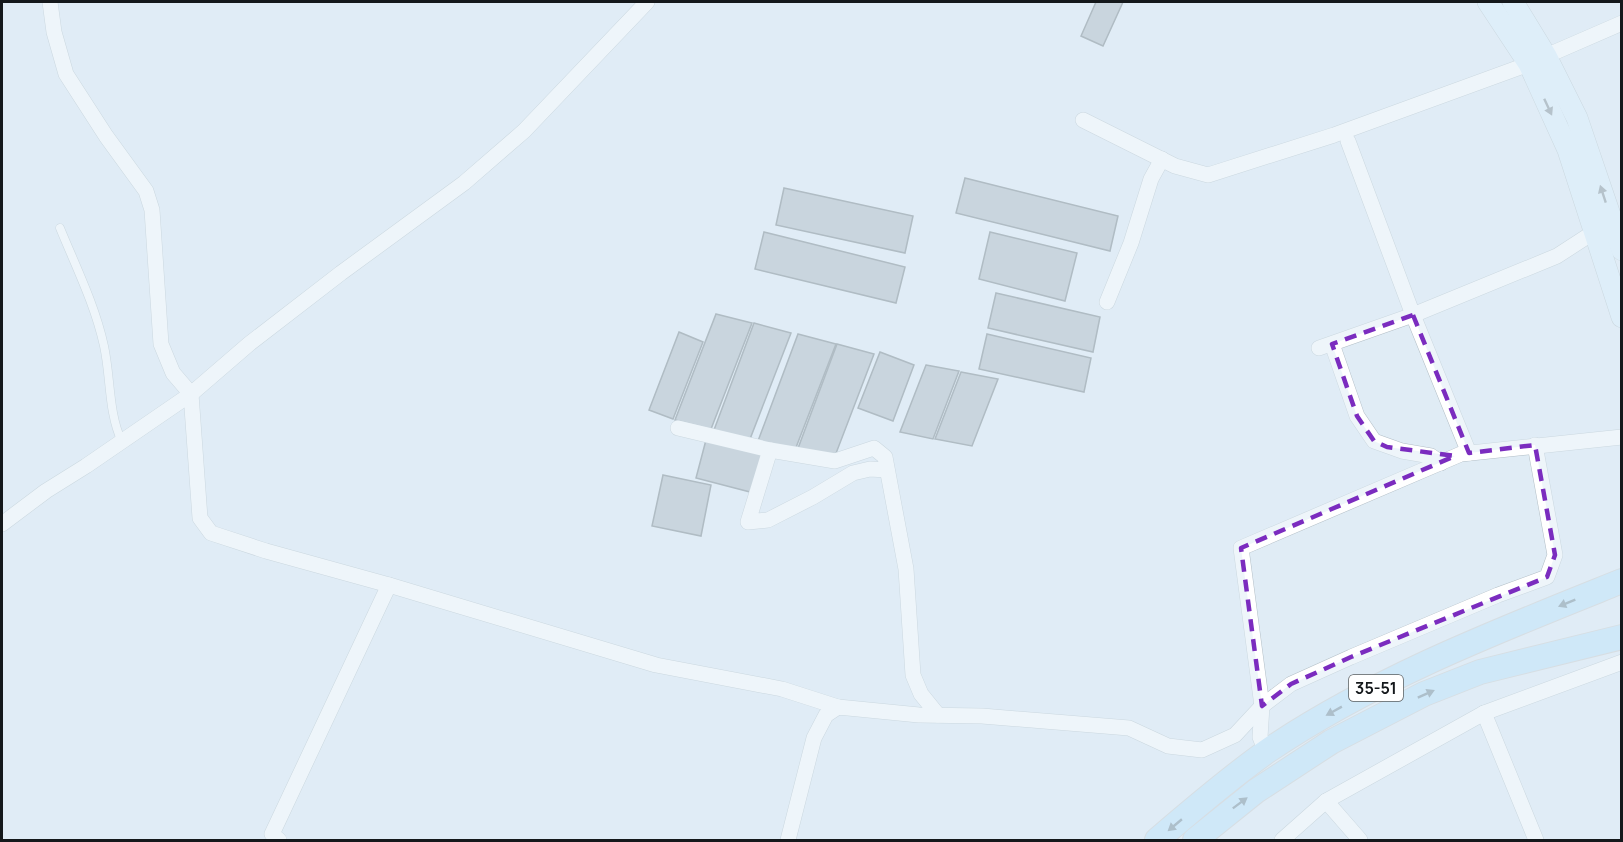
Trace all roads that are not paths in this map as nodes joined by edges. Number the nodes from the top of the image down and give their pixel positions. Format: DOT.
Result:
graph roads {
  1 [pos="50,2"];
  2 [pos="647,2"];
  3 [pos="1488,2"];
  4 [pos="1513,2"];
  5 [pos="1622,23"];
  6 [pos="1538,60"];
  7 [pos="1083,120"];
  8 [pos="1348,141"];
  9 [pos="1162,159"];
  10 [pos="60,228"];
  11 [pos="1594,232"];
  12 [pos="1622,250"];
  13 [pos="1107,302"];
  14 [pos="1413,315"];
  15 [pos="1622,317"];
  16 [pos="191,394"];
  17 [pos="678,428"];
  18 [pos="1622,437"];
  19 [pos="122,442"];
  20 [pos="1535,445"];
  21 [pos="770,450"];
  22 [pos="1469,453"];
  23 [pos="1441,463"];
  24 [pos="887,470"];
  25 [pos="2,524"];
  26 [pos="1622,581"];
  27 [pos="389,585"];
  28 [pos="1622,637"];
  29 [pos="1622,662"];
  30 [pos="1262,706"];
  31 [pos="838,707"];
  32 [pos="1484,713"];
  33 [pos="938,715"];
  34 [pos="1266,752"];
  35 [pos="1326,801"];
  36 [pos="279,840"];
  37 [pos="788,840"];
  38 [pos="1157,840"];
  39 [pos="1195,840"];
  40 [pos="1282,840"];
  41 [pos="1360,840"];
  42 [pos="1536,840"];
  1 -- 16 [label="street"];
  2 -- 16 [label="street"];
  3 -- 6 [label="street"];
  4 -- 6 [label="street"];
  5 -- 6 [label="street"];
  6 -- 9 [label="street"];
  6 -- 11 [label="street, one-way"];
  12 -- 6 [label="street, one-way"];
  7 -- 9 [label="street"];
  8 -- 14 [label="street"];
  9 -- 13 [label="street"];
  10 -- 19 [label="lane"];
  11 -- 14 [label="street"];
  11 -- 15 [label="street"];
  14 -- 22 [label="street"];
  14 -- 23 [label="street"];
  16 -- 19 [label="street"];
  16 -- 27 [label="street"];
  17 -- 21 [label="street"];
  18 -- 20 [label="street"];
  19 -- 25 [label="street"];
  20 -- 22 [label="street"];
  20 -- 30 [label="street"];
  21 -- 24 [label="street"];
  21 -- 24 [label="street"];
  22 -- 23 [label="street"];
  23 -- 30 [label="street"];
  24 -- 33 [label="street"];
  26 -- 34 [label="main road, 35-51, one-way"];
  27 -- 31 [label="street"];
  27 -- 36 [label="street"];
  39 -- 28 [label="main road, 35-51, one-way"];
  29 -- 32 [label="street"];
  30 -- 33 [label="street"];
  30 -- 34 [label="street"];
  31 -- 33 [label="street"];
  31 -- 37 [label="street"];
  32 -- 35 [label="street"];
  32 -- 42 [label="street"];
  34 -- 38 [label="main road, 35-51, one-way"];
  35 -- 40 [label="street"];
  35 -- 41 [label="street"];
}
